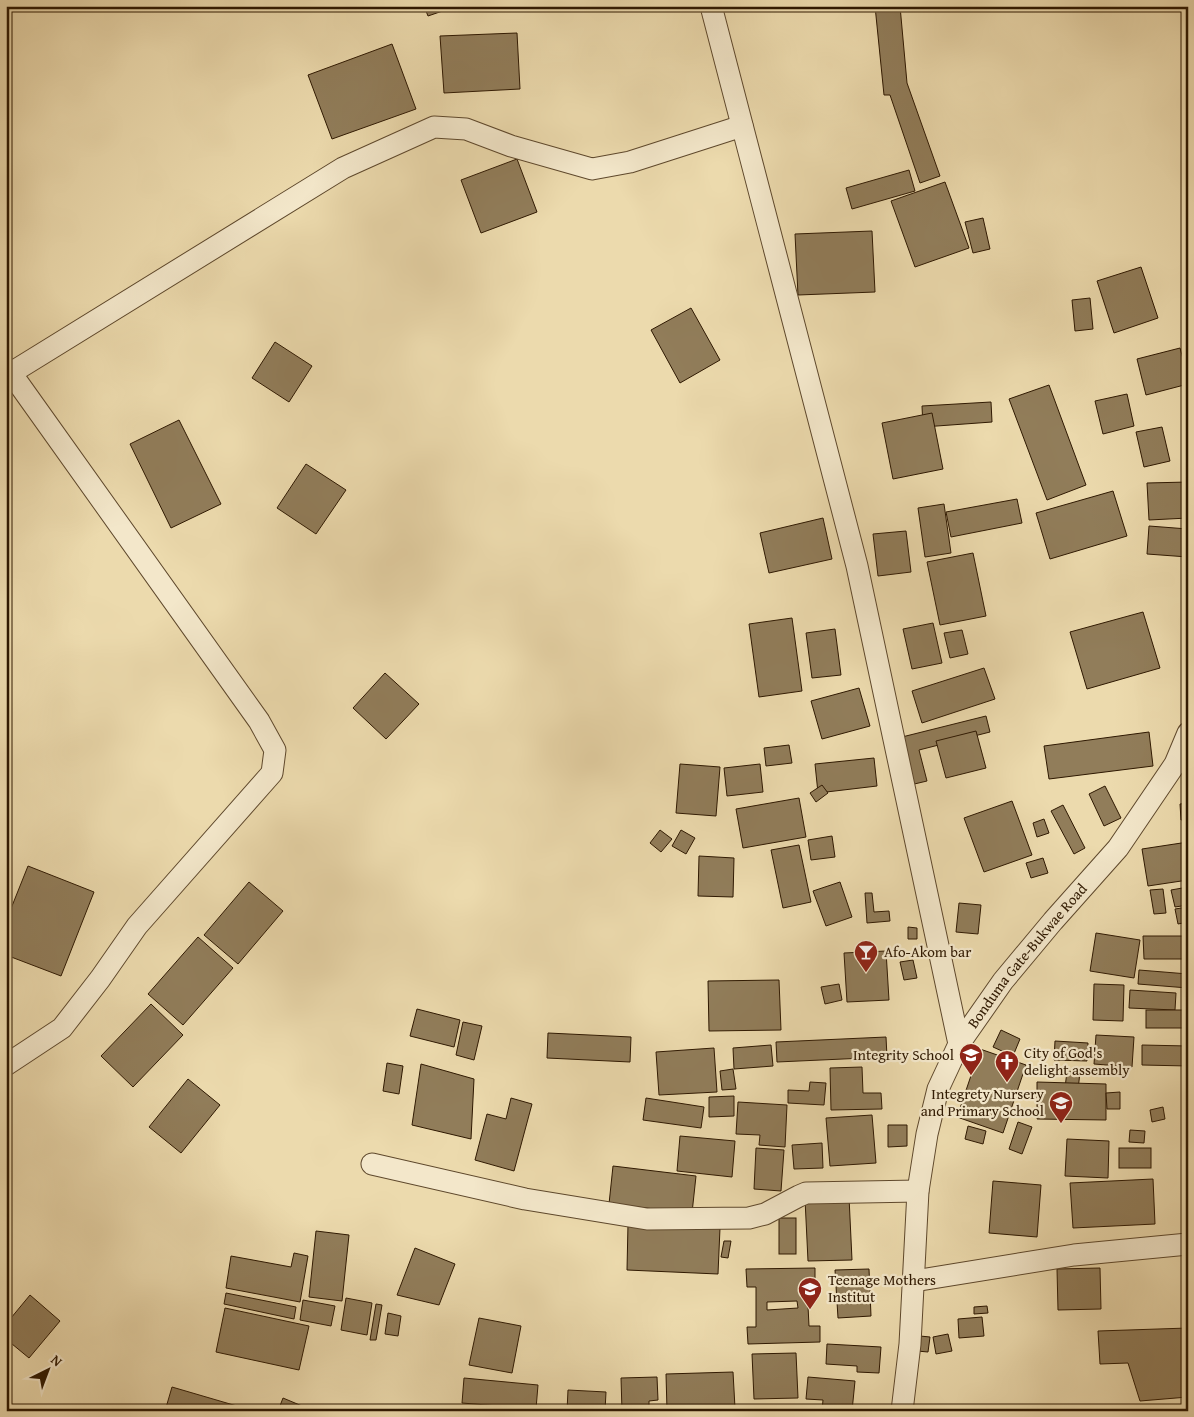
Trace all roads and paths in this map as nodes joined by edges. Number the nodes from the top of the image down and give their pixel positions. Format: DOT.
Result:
graph roads {
  1 [pos="711,6"];
  2 [pos="742,126"];
  3 [pos="9,371"];
  4 [pos="1188,733"];
  5 [pos="958,1044"];
  6 [pos="6,1065"];
  7 [pos="372,1164"];
  8 [pos="918,1191"];
  9 [pos="1188,1244"];
  10 [pos="914,1281"];
  11 [pos="902,1411"];
  1 -- 2 [label="street"];
  2 -- 3 [label="street"];
  2 -- 5 [label="street"];
  3 -- 6 [label="street"];
  4 -- 5 [label="street, Bonduma Gate-Bukwae Road"];
  5 -- 8 [label="street, Bonduma Gate-Bukwae Road"];
  7 -- 8 [label="street"];
  8 -- 10 [label="street, Bonduma Gate-Bukwae Road"];
  9 -- 10 [label="street"];
  10 -- 11 [label="street, Bonduma Gate-Bukwae Road"];
}
